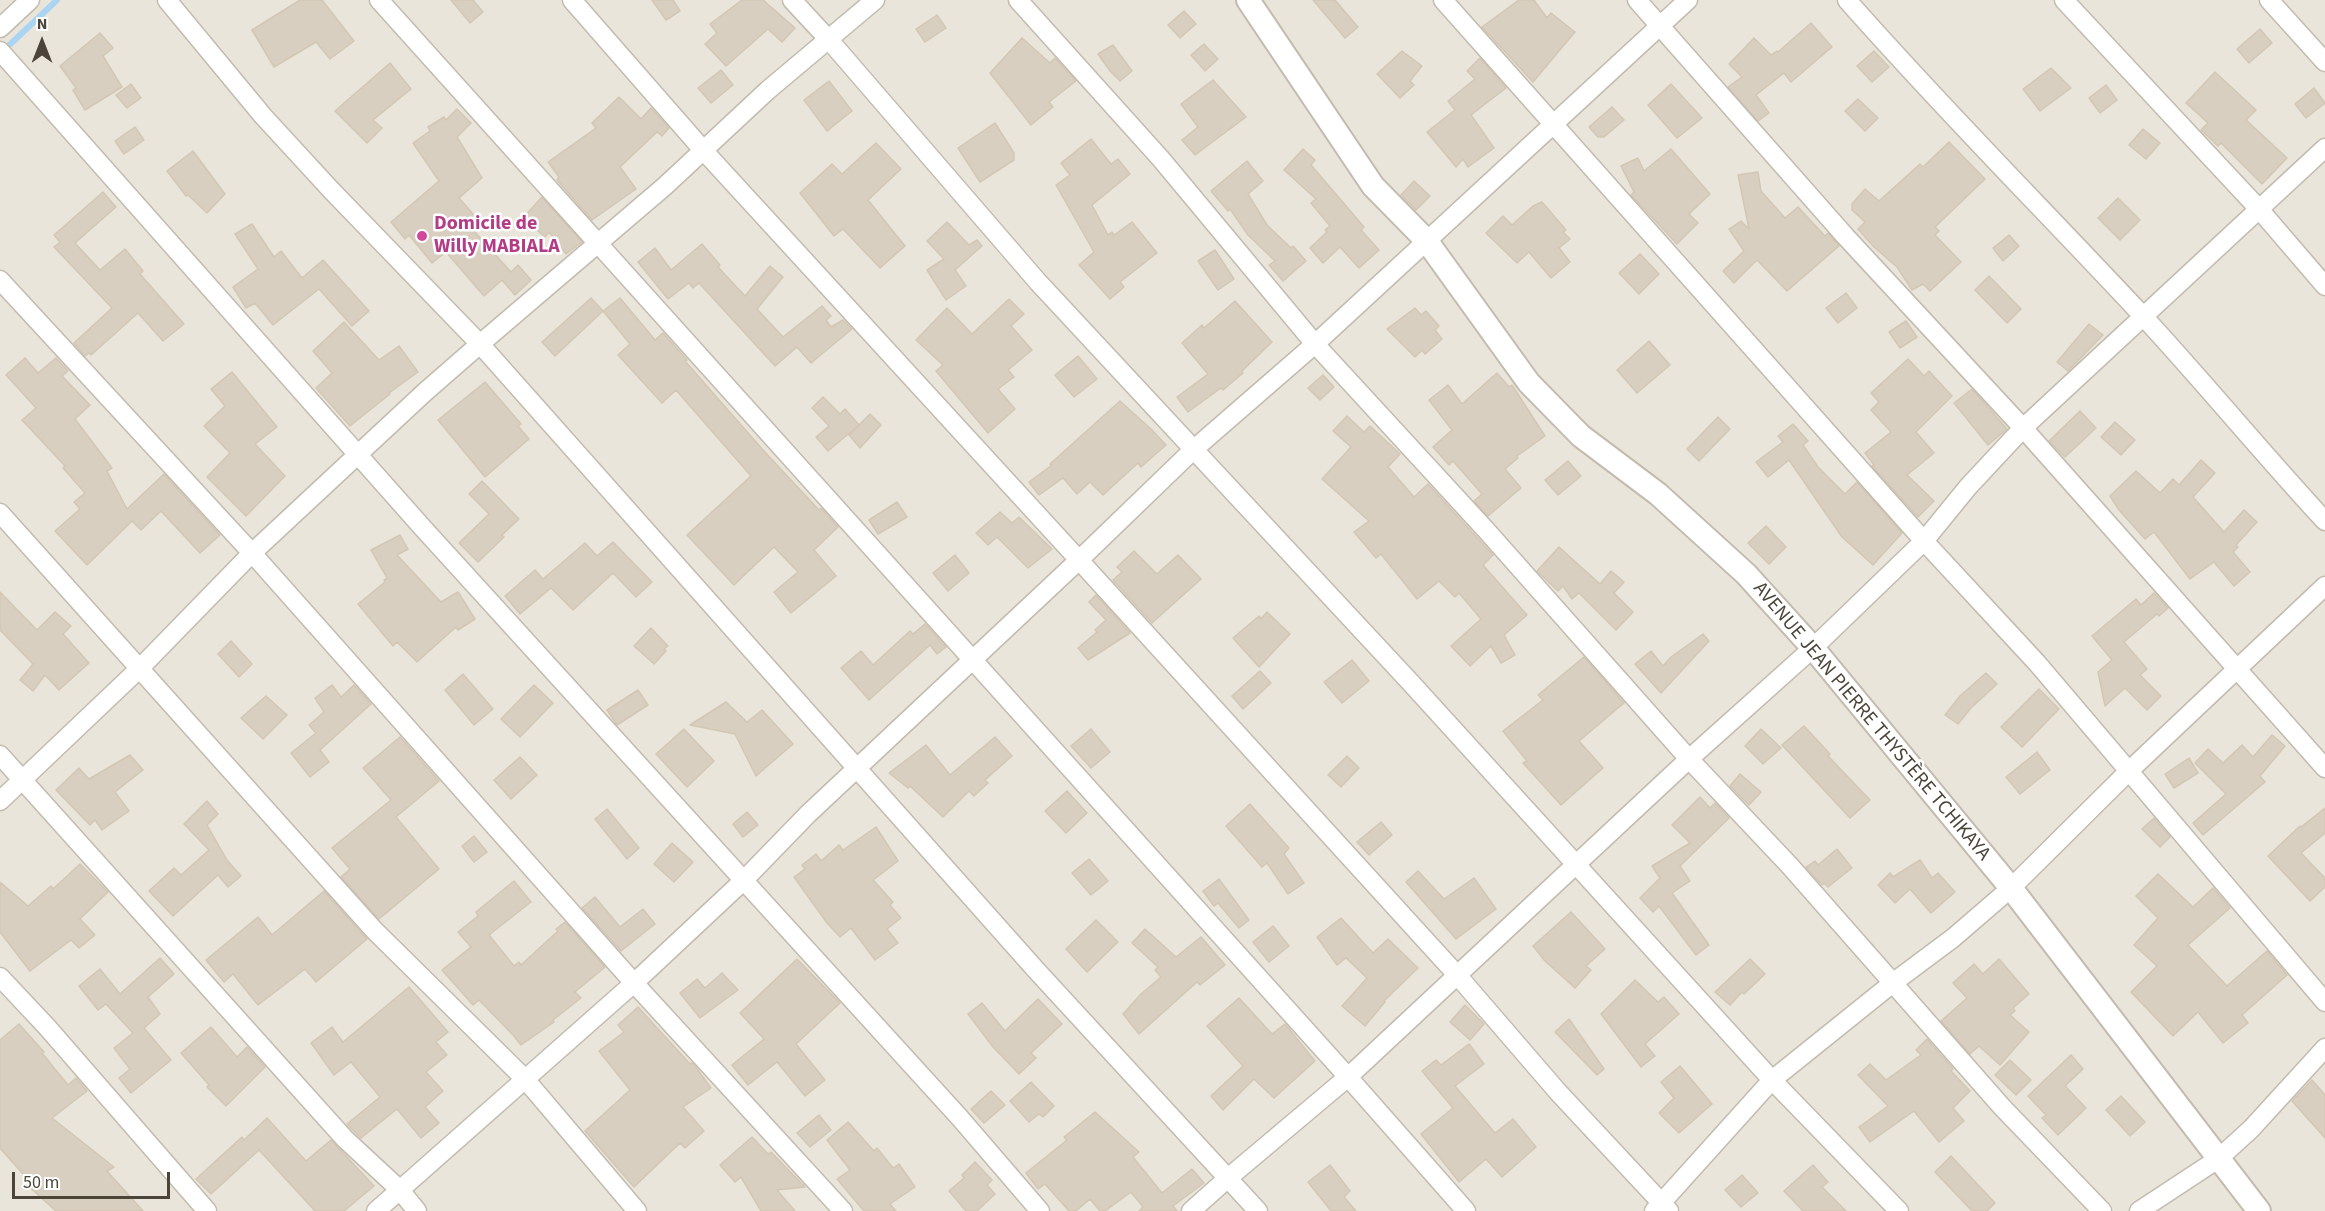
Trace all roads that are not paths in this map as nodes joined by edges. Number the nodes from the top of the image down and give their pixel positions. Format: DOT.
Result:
graph roads {
  1 [pos="30,0"];
  2 [pos="167,0"];
  3 [pos="379,0"];
  4 [pos="572,0"];
  5 [pos="792,0"];
  6 [pos="875,0"];
  7 [pos="1018,0"];
  8 [pos="1248,0"];
  9 [pos="1443,0"];
  10 [pos="1637,0"];
  11 [pos="1688,0"];
  12 [pos="1846,0"];
  13 [pos="2064,0"];
  14 [pos="2269,0"];
  15 [pos="1660,27"];
  16 [pos="0,28"];
  17 [pos="830,41"];
  18 [pos="0,51"];
  19 [pos="2325,62"];
  20 [pos="1552,124"];
  21 [pos="2325,148"];
  22 [pos="703,150"];
  23 [pos="2259,209"];
  24 [pos="1426,240"];
  25 [pos="597,243"];
  26 [pos="0,280"];
  27 [pos="2325,286"];
  28 [pos="2142,316"];
  29 [pos="480,344"];
  30 [pos="1315,344"];
  31 [pos="2023,428"];
  32 [pos="1193,450"];
  33 [pos="359,456"];
  34 [pos="0,513"];
  35 [pos="2325,521"];
  36 [pos="1924,541"];
  37 [pos="252,553"];
  38 [pos="1079,560"];
  39 [pos="2325,586"];
  40 [pos="1813,648"];
  41 [pos="971,660"];
  42 [pos="140,668"];
  43 [pos="2236,669"];
  44 [pos="0,755"];
  45 [pos="1689,759"];
  46 [pos="857,768"];
  47 [pos="2325,768"];
  48 [pos="2130,770"];
  49 [pos="22,780"];
  50 [pos="0,801"];
  51 [pos="1576,863"];
  52 [pos="743,881"];
  53 [pos="2011,888"];
  54 [pos="1458,976"];
  55 [pos="0,977"];
  56 [pos="1894,982"];
  57 [pos="634,983"];
  58 [pos="2325,1002"];
  59 [pos="2325,1048"];
  60 [pos="1348,1077"];
  61 [pos="525,1079"];
  62 [pos="1772,1080"];
  63 [pos="2218,1159"];
  64 [pos="1228,1178"];
  65 [pos="399,1189"];
  66 [pos="1662,1209"];
  67 [pos="207,1211"];
  68 [pos="376,1211"];
  69 [pos="417,1211"];
  70 [pos="638,1211"];
  71 [pos="843,1211"];
  72 [pos="1040,1211"];
  73 [pos="1191,1211"];
  74 [pos="1258,1211"];
  75 [pos="1466,1211"];
  76 [pos="1899,1211"];
  77 [pos="2102,1211"];
  78 [pos="2139,1211"];
  79 [pos="2259,1211"];
  1 -- 16 [label="street"];
  2 -- 29 [label="street"];
  3 -- 25 [label="street"];
  4 -- 22 [label="street"];
  5 -- 17 [label="street"];
  6 -- 17 [label="street"];
  7 -- 30 [label="street"];
  8 -- 24 [label="street, AVENUE JEAN PIERRE THYSTÈRE TCHIKAYA"];
  9 -- 20 [label="street"];
  10 -- 15 [label="street"];
  11 -- 15 [label="street"];
  12 -- 28 [label="street"];
  13 -- 23 [label="street"];
  14 -- 19 [label="street"];
  15 -- 20 [label="street"];
  15 -- 31 [label="street"];
  17 -- 22 [label="street"];
  17 -- 32 [label="street"];
  18 -- 33 [label="street"];
  20 -- 24 [label="street"];
  20 -- 36 [label="street"];
  21 -- 23 [label="street"];
  22 -- 25 [label="street"];
  22 -- 38 [label="street"];
  23 -- 27 [label="street"];
  23 -- 28 [label="street"];
  24 -- 30 [label="street"];
  24 -- 40 [label="street, AVENUE JEAN PIERRE THYSTÈRE TCHIKAYA"];
  25 -- 29 [label="street"];
  25 -- 41 [label="street"];
  26 -- 37 [label="street"];
  28 -- 31 [label="street"];
  28 -- 35 [label="street"];
  29 -- 33 [label="street"];
  29 -- 46 [label="street"];
  30 -- 32 [label="street"];
  30 -- 45 [label="street"];
  31 -- 36 [label="street"];
  31 -- 43 [label="street"];
  32 -- 38 [label="street"];
  32 -- 51 [label="street"];
  33 -- 37 [label="street"];
  33 -- 52 [label="street"];
  34 -- 42 [label="street"];
  36 -- 40 [label="street"];
  36 -- 48 [label="street"];
  37 -- 42 [label="street"];
  37 -- 57 [label="street"];
  38 -- 41 [label="street"];
  38 -- 54 [label="street"];
  39 -- 43 [label="street"];
  40 -- 45 [label="street"];
  40 -- 53 [label="street, AVENUE JEAN PIERRE THYSTÈRE TCHIKAYA"];
  41 -- 46 [label="street"];
  41 -- 60 [label="street"];
  42 -- 49 [label="street"];
  42 -- 61 [label="street"];
  43 -- 47 [label="street"];
  43 -- 48 [label="street"];
  44 -- 49 [label="street"];
  45 -- 51 [label="street"];
  45 -- 56 [label="street"];
  46 -- 52 [label="street"];
  46 -- 64 [label="street"];
  48 -- 53 [label="street"];
  48 -- 58 [label="street"];
  49 -- 50 [label="street"];
  49 -- 65 [label="street"];
  51 -- 54 [label="street"];
  51 -- 62 [label="street"];
  52 -- 57 [label="street"];
  52 -- 72 [label="street"];
  53 -- 56 [label="street"];
  53 -- 63 [label="street, AVENUE JEAN PIERRE THYSTÈRE TCHIKAYA"];
  54 -- 60 [label="street"];
  54 -- 66 [label="street"];
  55 -- 67 [label="street"];
  56 -- 62 [label="street"];
  56 -- 77 [label="street"];
  57 -- 61 [label="street"];
  57 -- 71 [label="street"];
  59 -- 63 [label="street"];
  60 -- 64 [label="street"];
  60 -- 75 [label="street"];
  61 -- 65 [label="street"];
  61 -- 70 [label="street"];
  62 -- 66 [label="street"];
  62 -- 76 [label="street"];
  63 -- 78 [label="street"];
  63 -- 79 [label="street, AVENUE JEAN PIERRE THYSTÈRE TCHIKAYA"];
  64 -- 73 [label="street"];
  64 -- 74 [label="street"];
  65 -- 68 [label="street"];
  65 -- 69 [label="street"];
}
